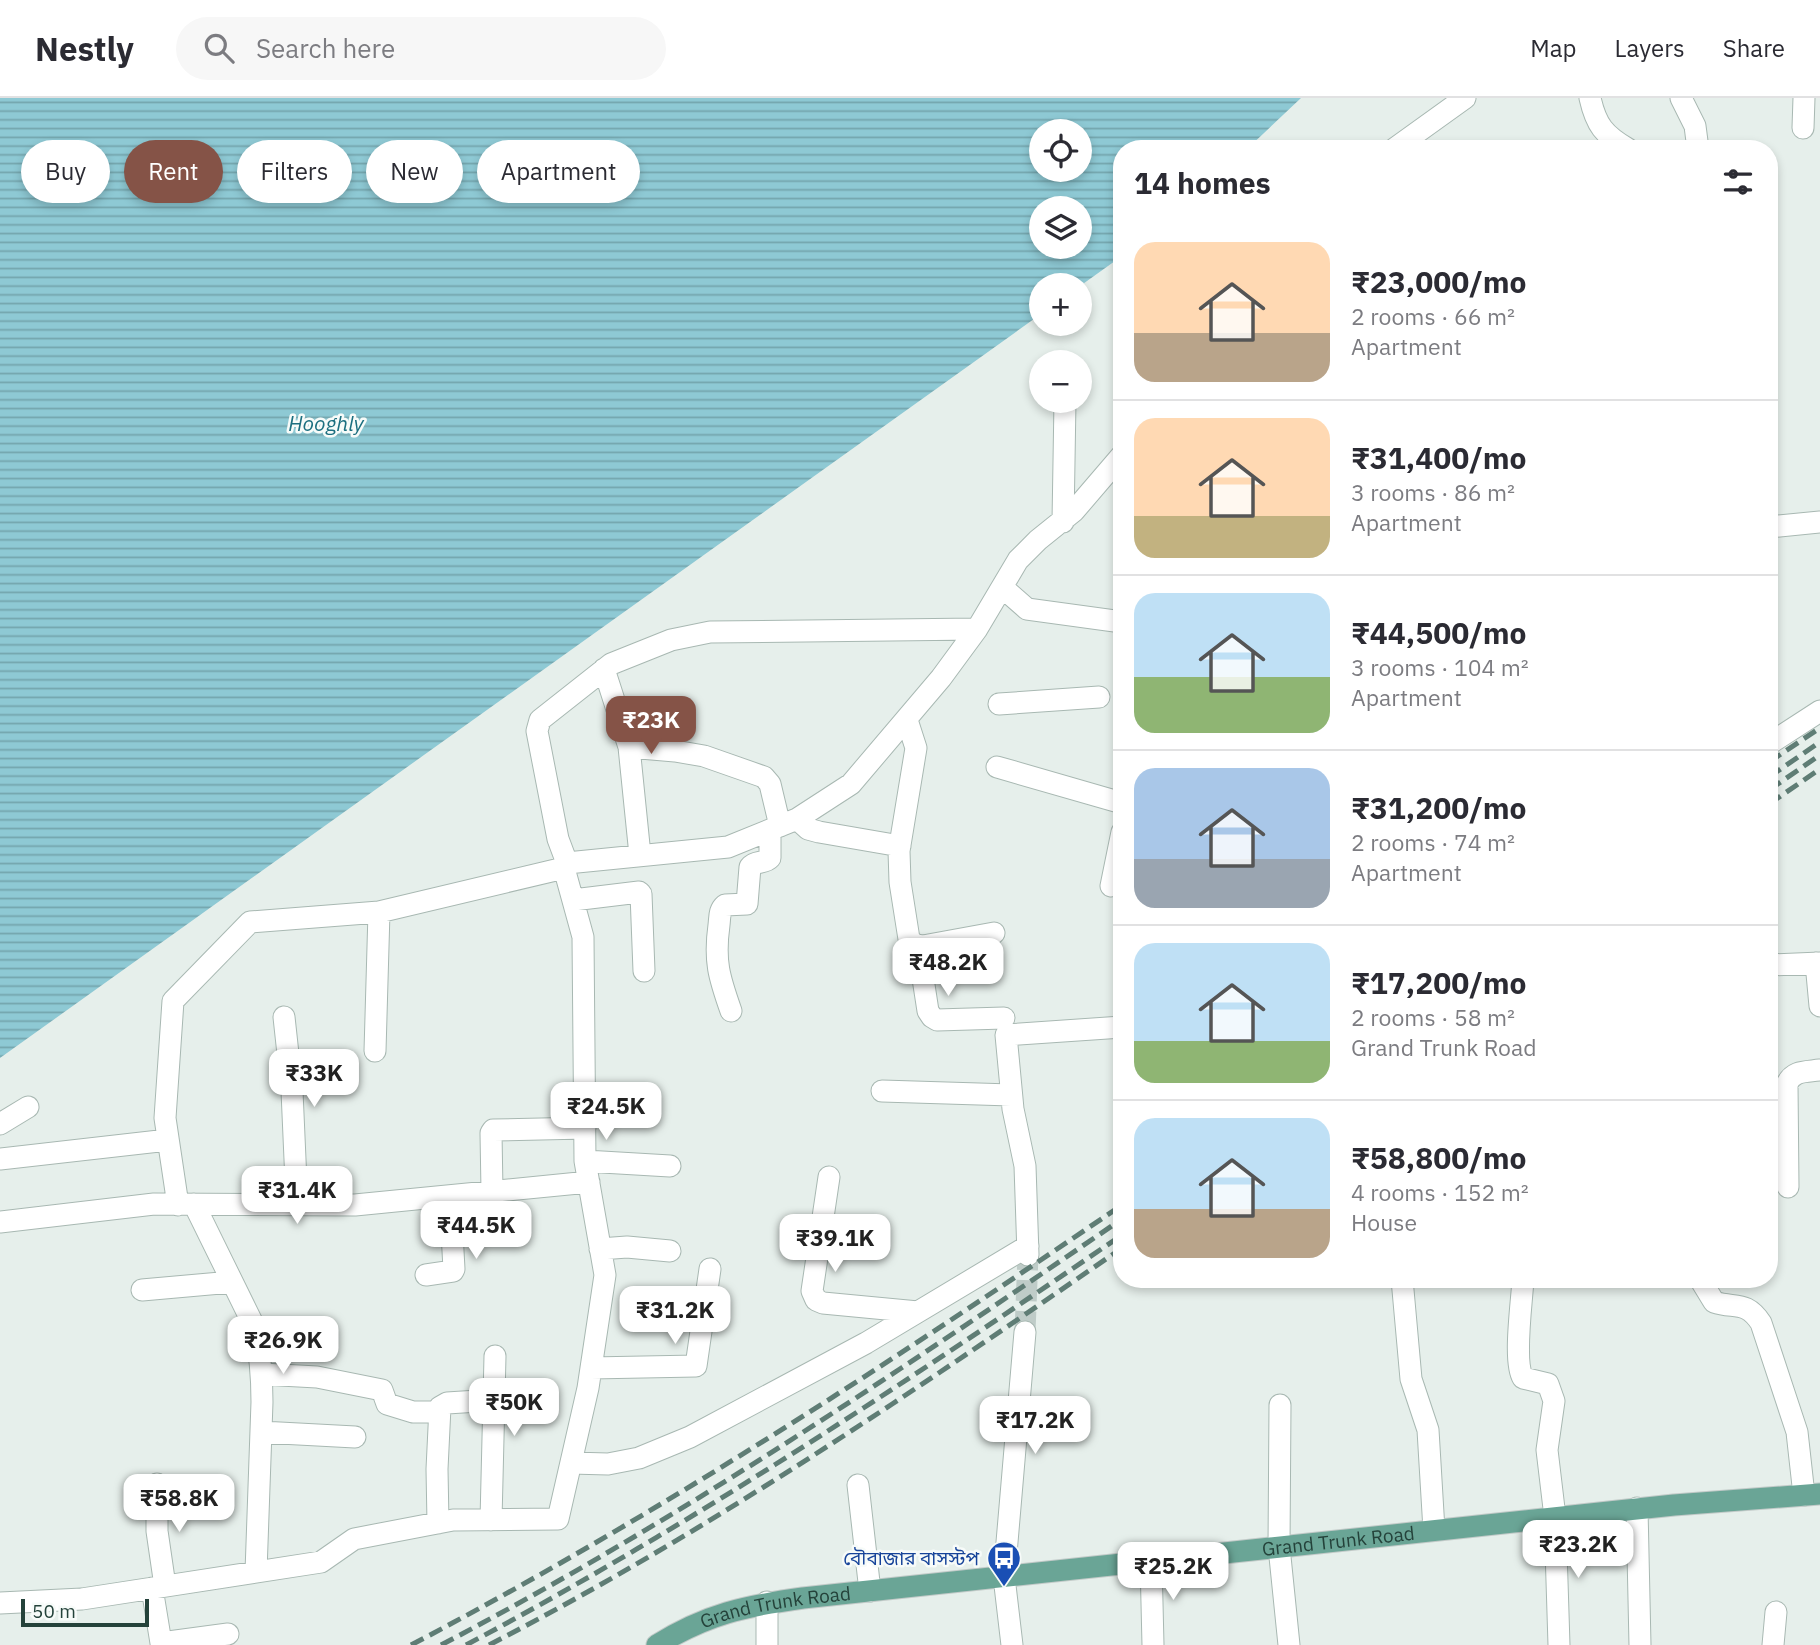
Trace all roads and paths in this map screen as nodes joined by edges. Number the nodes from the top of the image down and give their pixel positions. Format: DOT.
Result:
graph roads {
  1 [pos="1465,98"];
  2 [pos="1590,98"];
  3 [pos="1681,98"];
  4 [pos="1804,98"];
  5 [pos="1803,128"];
  6 [pos="1412,140"];
  7 [pos="1613,140"];
  8 [pos="1697,140"];
  9 [pos="1065,413"];
  10 [pos="1113,465"];
  11 [pos="1063,522"];
  12 [pos="1820,522"];
  13 [pos="1778,526"];
  14 [pos="1002,587"];
  15 [pos="1113,621"];
  16 [pos="976,629"];
  17 [pos="604,669"];
  18 [pos="1099,697"];
  19 [pos="999,704"];
  20 [pos="1820,710"];
  21 [pos="907,720"];
  22 [pos="1778,738"];
  23 [pos="629,747"];
  24 [pos="997,767"];
  25 [pos="1113,800"];
  26 [pos="782,825"];
  27 [pos="900,846"];
  28 [pos="640,855"];
  29 [pos="566,866"];
  30 [pos="1113,876"];
  31 [pos="1111,886"];
  32 [pos="573,900"];
  33 [pos="379,912"];
  34 [pos="994,933"];
  35 [pos="918,946"];
  36 [pos="1818,963"];
  37 [pos="1778,965"];
  38 [pos="644,971"];
  39 [pos="1820,1006"];
  40 [pos="731,1011"];
  41 [pos="284,1017"];
  42 [pos="1004,1018"];
  43 [pos="1113,1028"];
  44 [pos="375,1051"];
  45 [pos="1820,1070"];
  46 [pos="882,1091"];
  47 [pos="1011,1095"];
  48 [pos="28,1107"];
  49 [pos="0,1124"];
  50 [pos="585,1128"];
  51 [pos="168,1140"];
  52 [pos="0,1159"];
  53 [pos="585,1161"];
  54 [pos="670,1166"];
  55 [pos="829,1177"];
  56 [pos="589,1182"];
  57 [pos="1788,1187"];
  58 [pos="492,1191"];
  59 [pos="450,1196"];
  60 [pos="186,1205"];
  61 [pos="297,1205"];
  62 [pos="0,1222"];
  63 [pos="600,1249"];
  64 [pos="670,1251"];
  65 [pos="710,1269"];
  66 [pos="426,1275"];
  67 [pos="232,1282"];
  68 [pos="1403,1288"];
  69 [pos="1522,1288"];
  70 [pos="1705,1288"];
  71 [pos="142,1290"];
  72 [pos="918,1312"];
  73 [pos="1025,1332"];
  74 [pos="495,1356"];
  75 [pos="591,1368"];
  76 [pos="262,1374"];
  77 [pos="494,1400"];
  78 [pos="1280,1405"];
  79 [pos="440,1412"];
  80 [pos="261,1432"];
  81 [pos="355,1437"];
  82 [pos="571,1463"];
  83 [pos="157,1484"];
  84 [pos="858,1485"];
  85 [pos="1812,1494"];
  86 [pos="1637,1508"];
  87 [pos="1555,1517"];
  88 [pos="491,1520"];
  89 [pos="438,1523"];
  90 [pos="1434,1530"];
  91 [pos="1279,1547"];
  92 [pos="1151,1561"];
  93 [pos="256,1572"];
  94 [pos="1004,1577"];
  95 [pos="159,1587"];
  96 [pos="870,1591"];
  97 [pos="767,1602"];
  98 [pos="0,1604"];
  99 [pos="1776,1612"];
  100 [pos="228,1634"];
  101 [pos="657,1645"];
  102 [pos="766,1645"];
  103 [pos="1012,1645"];
  104 [pos="1153,1645"];
  105 [pos="1289,1645"];
  106 [pos="1559,1645"];
  107 [pos="1640,1645"];
  108 [pos="1773,1645"];
  1 -- 6 [label="street"];
  2 -- 7 [label="street"];
  3 -- 8 [label="street"];
  4 -- 5 [label="street"];
  9 -- 11 [label="street"];
  10 -- 11 [label="street"];
  11 -- 14 [label="street"];
  12 -- 13 [label="street"];
  14 -- 15 [label="street"];
  14 -- 16 [label="street"];
  16 -- 17 [label="street"];
  16 -- 21 [label="street"];
  17 -- 23 [label="street"];
  17 -- 29 [label="street"];
  18 -- 19 [label="street"];
  20 -- 22 [label="street"];
  21 -- 26 [label="street"];
  21 -- 27 [label="street"];
  23 -- 26 [label="street"];
  23 -- 28 [label="street"];
  24 -- 25 [label="street"];
  26 -- 27 [label="street"];
  26 -- 28 [label="street"];
  26 -- 40 [label="street"];
  27 -- 35 [label="street"];
  28 -- 29 [label="street"];
  29 -- 32 [label="street"];
  29 -- 33 [label="street"];
  30 -- 31 [label="street"];
  32 -- 38 [label="street"];
  32 -- 50 [label="street"];
  33 -- 44 [label="street"];
  33 -- 51 [label="street"];
  34 -- 35 [label="street"];
  35 -- 42 [label="street"];
  36 -- 37 [label="street"];
  36 -- 39 [label="street"];
  41 -- 61 [label="street"];
  43 -- 47 [label="street"];
  45 -- 57 [label="street"];
  46 -- 47 [label="street"];
  47 -- 72 [label="street"];
  48 -- 49 [label="street"];
  50 -- 53 [label="street"];
  50 -- 58 [label="street"];
  51 -- 52 [label="street"];
  51 -- 60 [label="street"];
  53 -- 54 [label="street"];
  53 -- 56 [label="street"];
  55 -- 72 [label="street"];
  56 -- 58 [label="street"];
  56 -- 63 [label="street"];
  58 -- 59 [label="street"];
  59 -- 61 [label="street"];
  59 -- 66 [label="street"];
  60 -- 61 [label="street"];
  60 -- 62 [label="street"];
  60 -- 67 [label="street"];
  63 -- 64 [label="street"];
  63 -- 75 [label="street"];
  65 -- 75 [label="street"];
  67 -- 71 [label="street"];
  67 -- 76 [label="street"];
  68 -- 90 [label="street"];
  69 -- 87 [label="street"];
  70 -- 85 [label="street"];
  72 -- 82 [label="street"];
  73 -- 94 [label="street"];
  74 -- 77 [label="street"];
  75 -- 82 [label="street"];
  76 -- 79 [label="street"];
  76 -- 80 [label="street"];
  77 -- 79 [label="street"];
  77 -- 88 [label="street"];
  78 -- 91 [label="street"];
  79 -- 89 [label="street"];
  80 -- 81 [label="street"];
  80 -- 93 [label="street"];
  82 -- 88 [label="street"];
  83 -- 95 [label="street"];
  84 -- 96 [label="street"];
  85 -- 86 [label="main road, Grand Trunk Road"];
  86 -- 87 [label="main road, Grand Trunk Road"];
  86 -- 107 [label="street"];
  87 -- 90 [label="main road, Grand Trunk Road"];
  87 -- 106 [label="street"];
  88 -- 89 [label="street"];
  89 -- 93 [label="street"];
  90 -- 91 [label="main road, Grand Trunk Road"];
  91 -- 92 [label="main road, Grand Trunk Road"];
  91 -- 105 [label="street"];
  92 -- 94 [label="main road, Grand Trunk Road"];
  92 -- 104 [label="street"];
  93 -- 95 [label="street"];
  94 -- 96 [label="main road, Grand Trunk Road"];
  94 -- 103 [label="street"];
  95 -- 98 [label="street"];
  95 -- 100 [label="street"];
  96 -- 97 [label="main road, Grand Trunk Road"];
  97 -- 101 [label="main road, Grand Trunk Road"];
  97 -- 102 [label="street"];
  99 -- 108 [label="street"];
}
